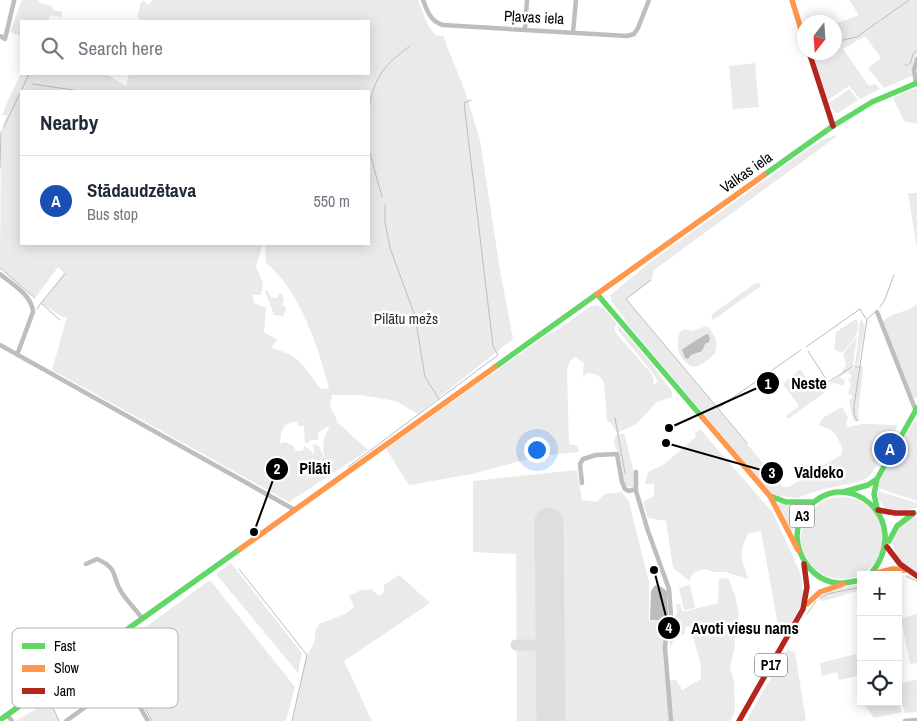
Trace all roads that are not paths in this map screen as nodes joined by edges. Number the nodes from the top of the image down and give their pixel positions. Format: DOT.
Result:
graph roads {
  1 [pos="13,0"];
  2 [pos="423,0"];
  3 [pos="527,0"];
  4 [pos="576,0"];
  5 [pos="649,0"];
  6 [pos="792,0"];
  7 [pos="797,16"];
  8 [pos="524,30"];
  9 [pos="572,32"];
  10 [pos="0,36"];
  11 [pos="917,59"];
  12 [pos="811,60"];
  13 [pos="917,83"];
  14 [pos="832,126"];
  15 [pos="0,274"];
  16 [pos="597,294"];
  17 [pos="877,312"];
  18 [pos="0,345"];
  19 [pos="17,355"];
  20 [pos="917,410"];
  21 [pos="636,472"];
  22 [pos="877,479"];
  23 [pos="582,482"];
  24 [pos="636,489"];
  25 [pos="842,492"];
  26 [pos="770,496"];
  27 [pos="814,502"];
  28 [pos="878,509"];
  29 [pos="295,510"];
  30 [pos="916,512"];
  31 [pos="888,546"];
  32 [pos="798,550"];
  33 [pos="804,563"];
  34 [pos="86,564"];
  35 [pos="874,571"];
  36 [pos="885,571"];
  37 [pos="901,571"];
  38 [pos="914,574"];
  39 [pos="857,581"];
  40 [pos="843,584"];
  41 [pos="803,609"];
  42 [pos="142,618"];
  43 [pos="128,628"];
  44 [pos="17,708"];
  45 [pos="84,708"];
  46 [pos="139,708"];
  47 [pos="7,715"];
  48 [pos="0,720"];
  49 [pos="917,720"];
  50 [pos="12,721"];
  51 [pos="66,721"];
  52 [pos="146,721"];
  53 [pos="671,721"];
  54 [pos="739,721"];
  55 [pos="905,721"];
  1 -- 10 [label="street"];
  2 -- 8 [label="street, Pļavas iela"];
  3 -- 8 [label="street"];
  4 -- 9 [label="street"];
  5 -- 9 [label="street, Pļavas iela"];
  6 -- 7 [label="main road"];
  8 -- 9 [label="street, Pļavas iela"];
  11 -- 13 [label="street"];
  12 -- 14 [label="main road"];
  13 -- 14 [label="main road, Valkas iela"];
  14 -- 16 [label="main road, Valkas iela"];
  15 -- 19 [label="street"];
  16 -- 26 [label="main road, A3"];
  16 -- 29 [label="main road, Valkas iela"];
  17 -- 20 [label="street"];
  18 -- 19 [label="street"];
  19 -- 29 [label="street"];
  20 -- 22 [label="main road"];
  21 -- 24 [label="street"];
  22 -- 25 [label="main road"];
  22 -- 28 [label="main road"];
  23 -- 24 [label="street"];
  24 -- 53 [label="street"];
  25 -- 27 [label="main road, A3"];
  25 -- 28 [label="main road"];
  26 -- 27 [label="main road, A3"];
  26 -- 32 [label="main road, A3"];
  27 -- 32 [label="main road, A3"];
  28 -- 30 [label="main road"];
  28 -- 31 [label="main road"];
  29 -- 42 [label="main road, Valkas iela"];
  30 -- 31 [label="main road"];
  31 -- 35 [label="main road"];
  31 -- 38 [label="main road"];
  32 -- 33 [label="main road, A3"];
  33 -- 40 [label="main road, A3"];
  33 -- 41 [label="main road, P17"];
  34 -- 42 [label="street"];
  36 -- 37 [label="main road"];
  39 -- 40 [label="main road, A3"];
  40 -- 41 [label="main road, P17"];
  41 -- 54 [label="main road, P17"];
  42 -- 43 [label="main road, Valkas iela"];
  44 -- 47 [label="main road, Valkas iela"];
  45 -- 51 [label="street"];
  46 -- 52 [label="street"];
  47 -- 48 [label="main road, Valkas iela"];
  47 -- 50 [label="street"];
  49 -- 55 [label="street"];
}
